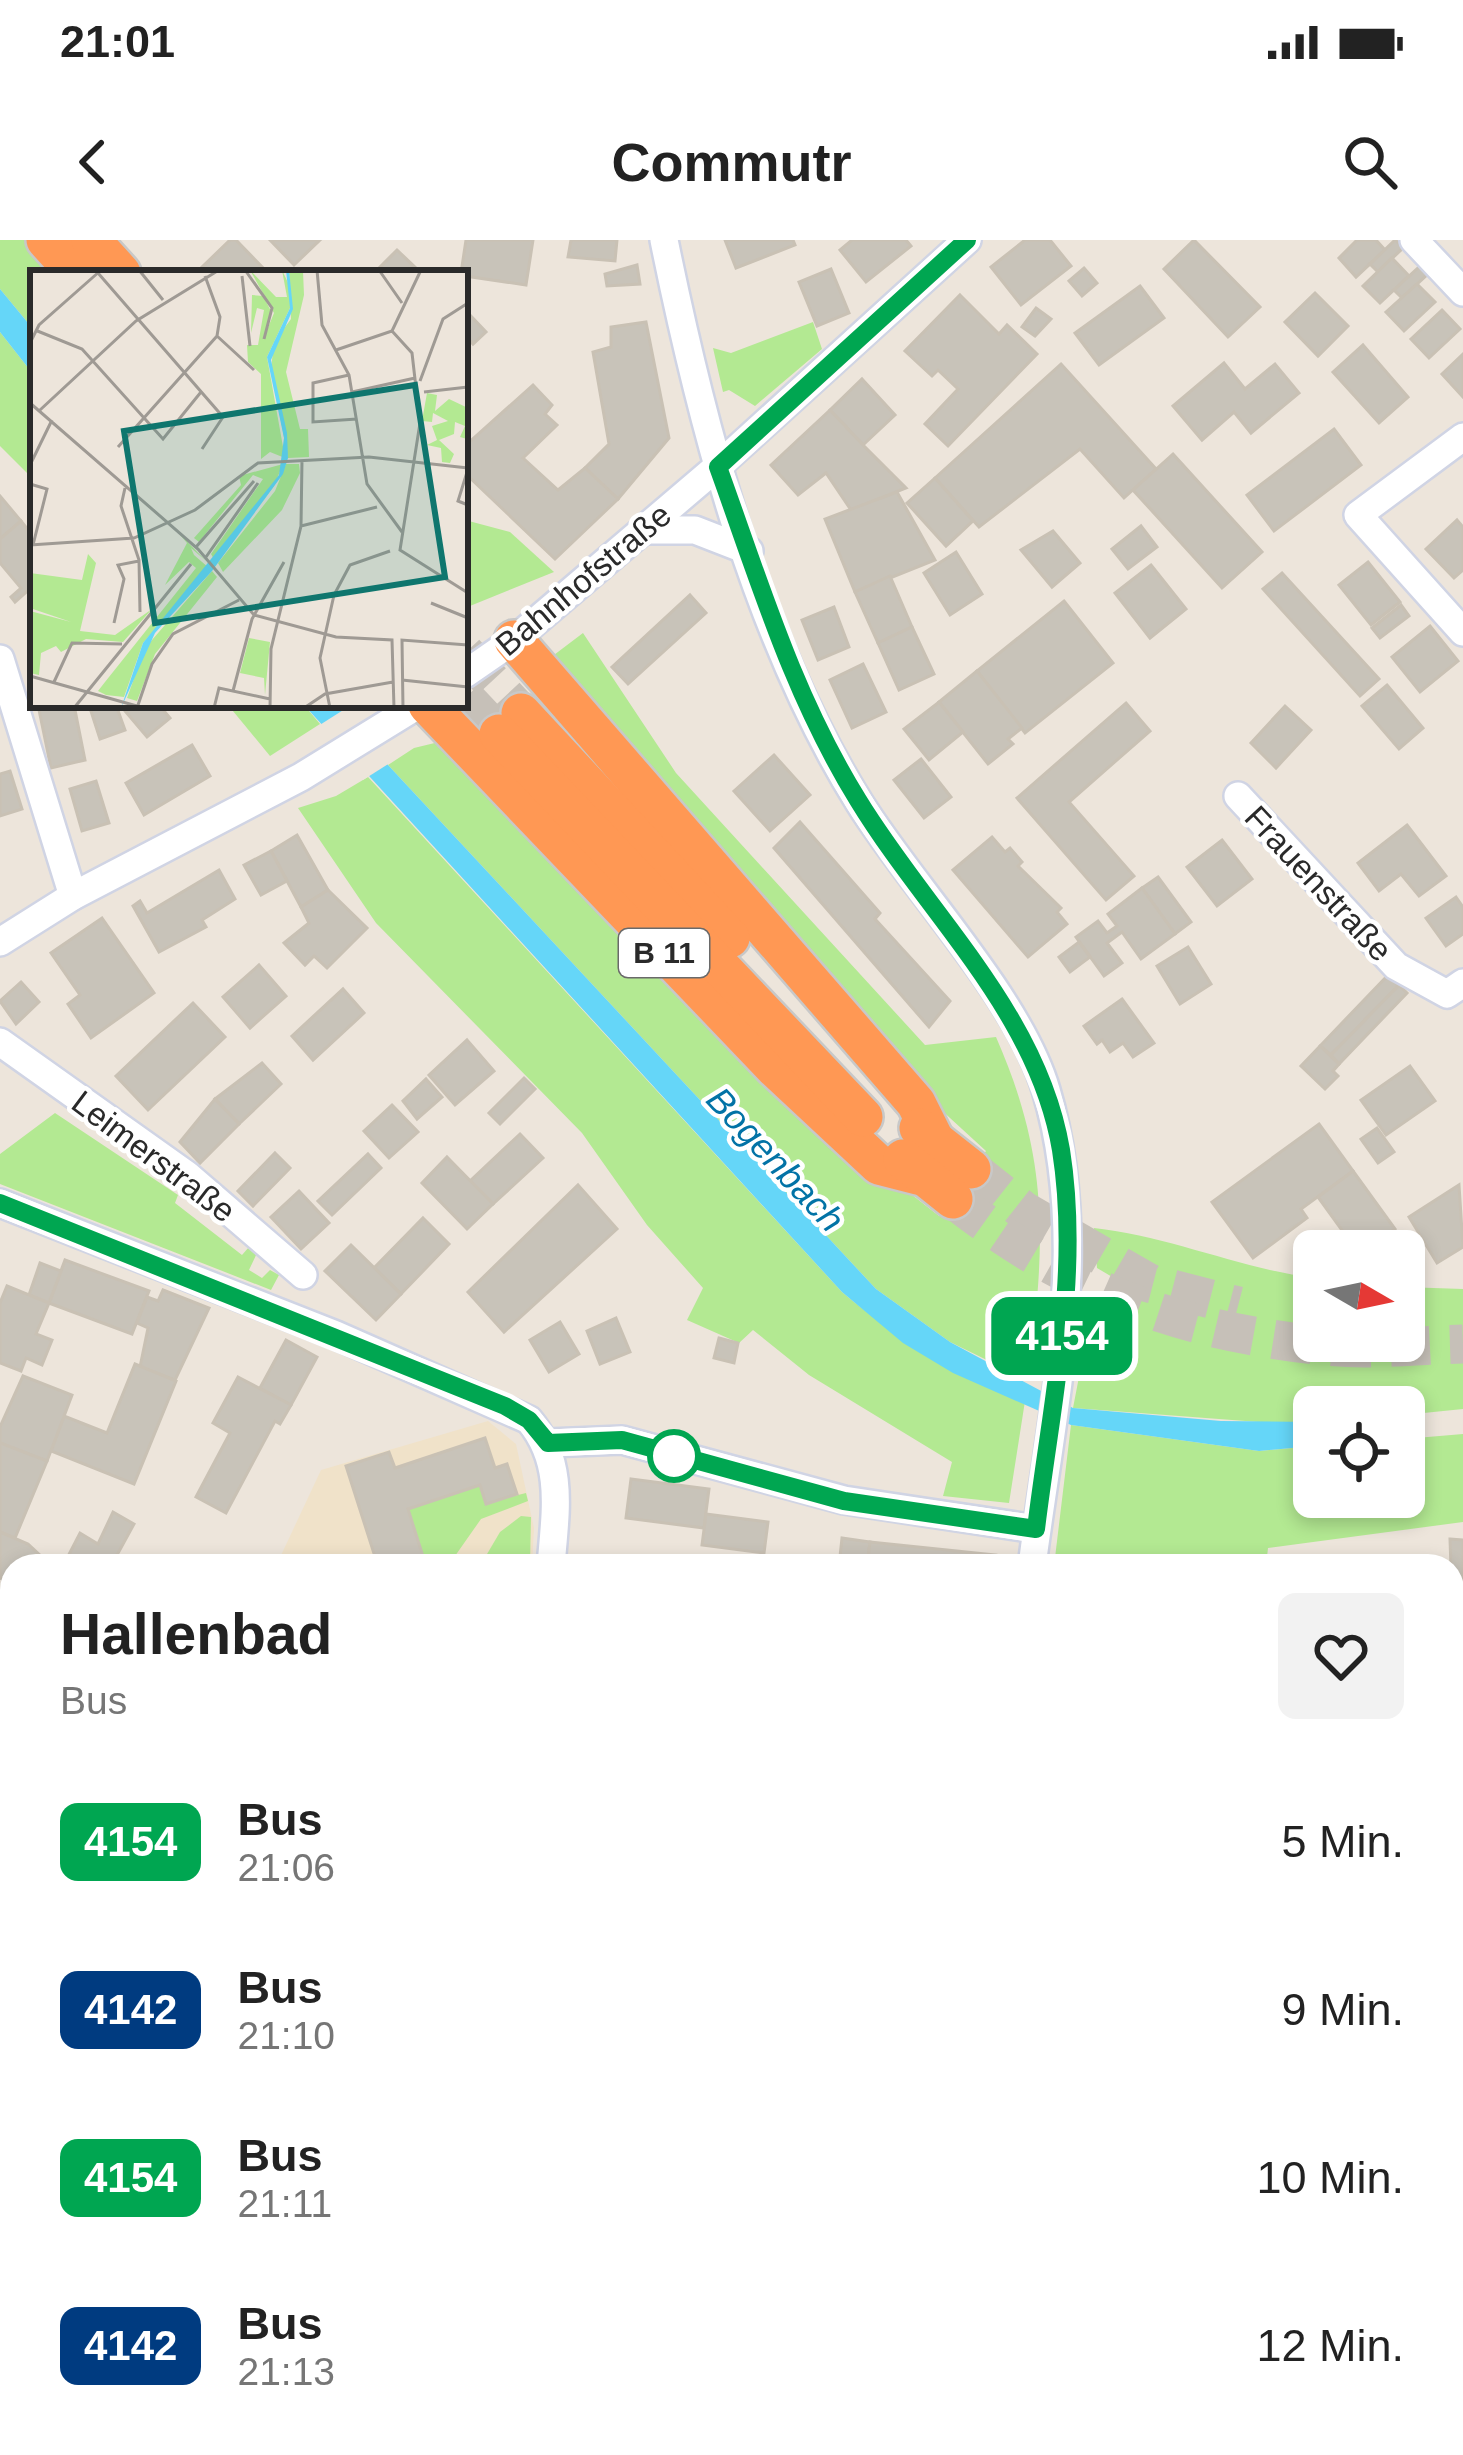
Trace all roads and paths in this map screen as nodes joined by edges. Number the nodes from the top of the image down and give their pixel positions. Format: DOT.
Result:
graph roads {
  1 [pos="46,240"];
  2 [pos="92,240"];
  3 [pos="664,240"];
  4 [pos="967,240"];
  5 [pos="1414,240"];
  6 [pos="73,270"];
  7 [pos="118,270"];
  8 [pos="1463,292"];
  9 [pos="1463,437"];
  10 [pos="718,467"];
  11 [pos="643,530"];
  12 [pos="749,551"];
  13 [pos="1463,632"];
  14 [pos="514,640"];
  15 [pos="0,659"];
  16 [pos="468,672"];
  17 [pos="410,712"];
  18 [pos="510,723"];
  19 [pos="1238,796"];
  20 [pos="73,896"];
  21 [pos="0,941"];
  22 [pos="1463,983"];
  23 [pos="0,1042"];
  24 [pos="927,1159"];
  25 [pos="962,1184"];
  26 [pos="0,1203"];
  27 [pos="303,1276"];
  28 [pos="548,1443"];
  29 [pos="1036,1529"];
  30 [pos="552,1554"];
  31 [pos="1033,1554"];
  1 -- 6 [label="highway"];
  2 -- 7 [label="highway"];
  3 -- 10 [label="street"];
  4 -- 10 [label="street, Bahnhofstraße"];
  5 -- 8 [label="street"];
  9 -- 13 [label="street"];
  10 -- 11 [label="street, Bahnhofstraße"];
  10 -- 12 [label="street"];
  11 -- 12 [label="street"];
  11 -- 14 [label="street, Bahnhofstraße"];
  12 -- 29 [label="street"];
  14 -- 16 [label="street, Bahnhofstraße"];
  14 -- 24 [label="highway, B 11"];
  15 -- 20 [label="street"];
  17 -- 20 [label="street"];
  17 -- 24 [label="highway, B 11"];
  18 -- 24 [label="highway, B 11"];
  19 -- 22 [label="street, Frauenstraße"];
  20 -- 21 [label="street"];
  23 -- 27 [label="street, Leimerstraße"];
  24 -- 25 [label="highway, B 11"];
  26 -- 28 [label="street"];
  28 -- 29 [label="street"];
  28 -- 30 [label="street"];
  29 -- 31 [label="street"];
}
